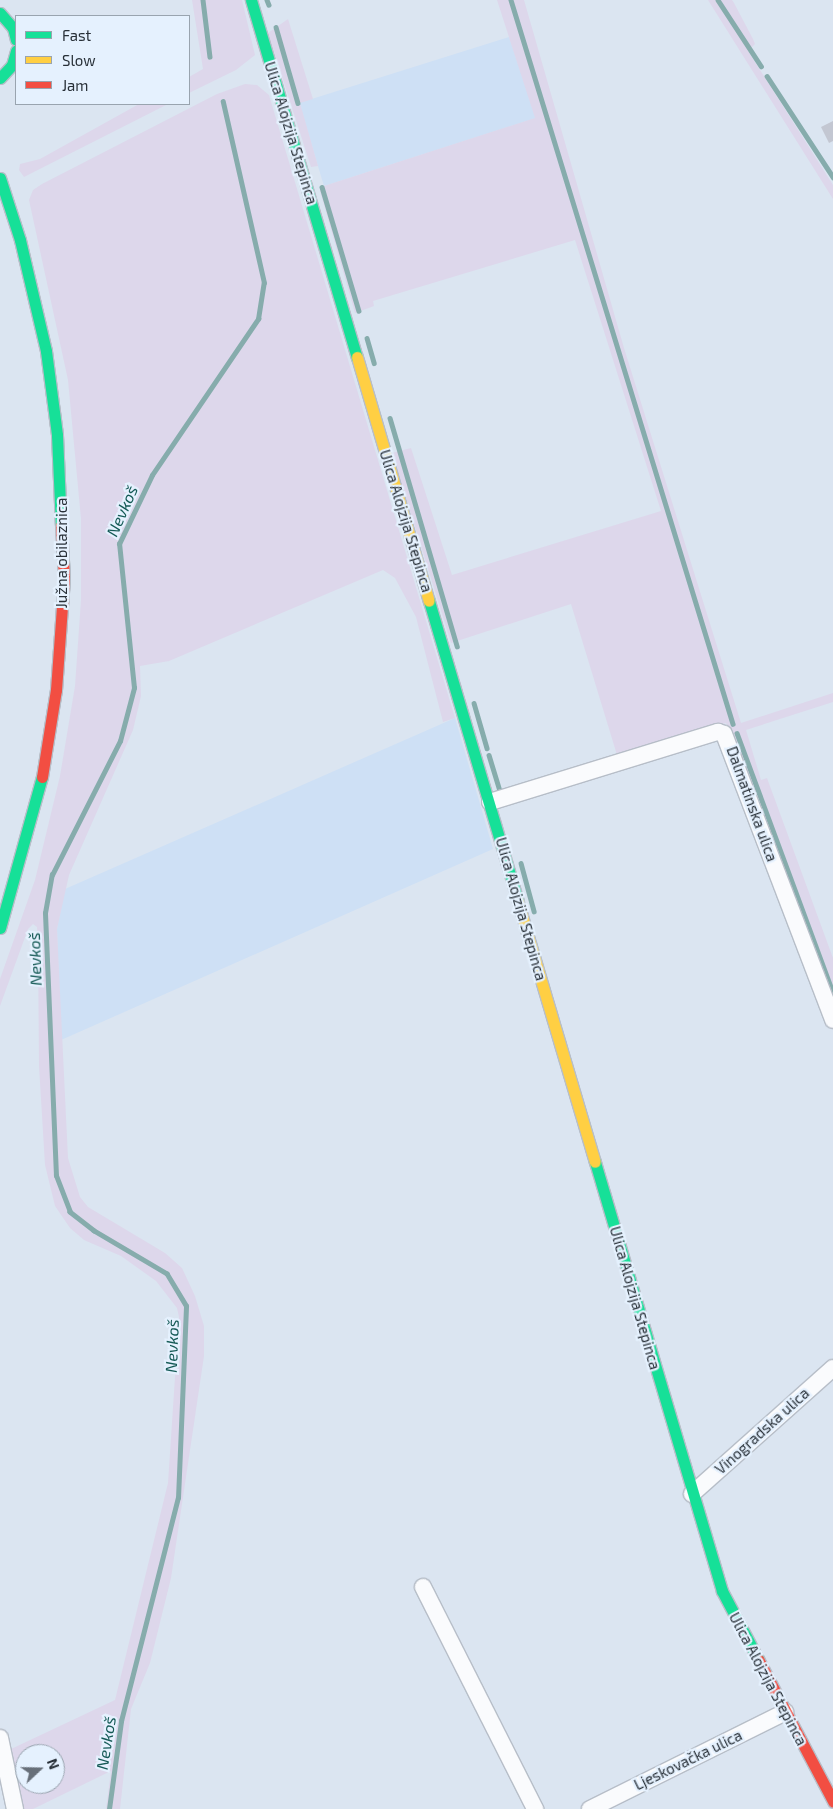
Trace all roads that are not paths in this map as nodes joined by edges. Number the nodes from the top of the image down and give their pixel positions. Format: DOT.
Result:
graph roads {
  1 [pos="251,0"];
  2 [pos="0,13"];
  3 [pos="15,36"];
  4 [pos="15,54"];
  5 [pos="0,78"];
  6 [pos="0,178"];
  7 [pos="490,802"];
  8 [pos="0,928"];
  9 [pos="833,1020"];
  10 [pos="833,1368"];
  11 [pos="692,1494"];
  12 [pos="423,1587"];
  13 [pos="785,1712"];
  14 [pos="0,1738"];
  15 [pos="833,1801"];
  16 [pos="15,1809"];
  17 [pos="535,1809"];
  18 [pos="590,1809"];
  1 -- 7 [label="main road, Ulica Alojzija Stepinca"];
  2 -- 3 [label="main road"];
  4 -- 5 [label="main road"];
  6 -- 8 [label="main road, Južna obilaznica"];
  7 -- 9 [label="street, Dalmatinska ulica"];
  7 -- 11 [label="main road, Ulica Alojzija Stepinca"];
  10 -- 11 [label="street, Vinogradska ulica"];
  11 -- 13 [label="main road, Ulica Alojzija Stepinca"];
  12 -- 17 [label="street"];
  13 -- 15 [label="main road, Ulica Alojzija Stepinca"];
  13 -- 18 [label="street, Ljeskovačka ulica"];
  14 -- 16 [label="street"];
}
